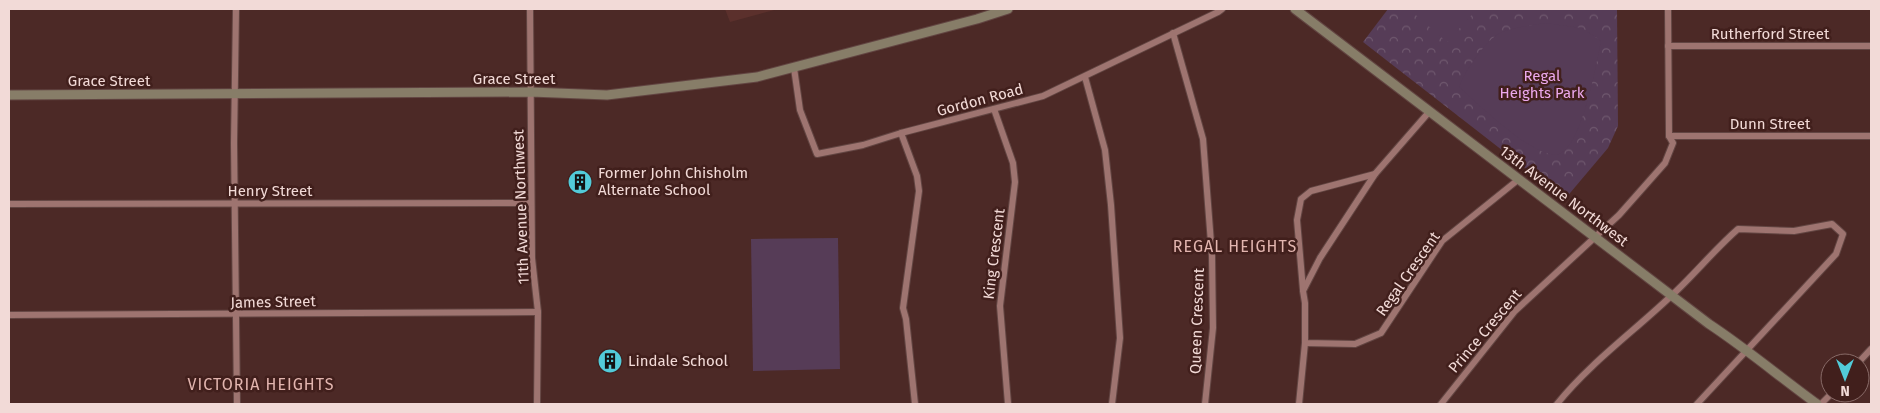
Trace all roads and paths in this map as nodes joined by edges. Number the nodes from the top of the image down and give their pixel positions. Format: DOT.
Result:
graph roads {
  1 [pos="236,9"];
  2 [pos="530,9"];
  3 [pos="1008,9"];
  4 [pos="1222,9"];
  5 [pos="1295,9"];
  6 [pos="1668,9"];
  7 [pos="1173,34"];
  8 [pos="1668,46"];
  9 [pos="1871,46"];
  10 [pos="794,68"];
  11 [pos="1085,77"];
  12 [pos="530,92"];
  13 [pos="9,95"];
  14 [pos="235,95"];
  15 [pos="994,109"];
  16 [pos="1430,112"];
  17 [pos="901,133"];
  18 [pos="1670,136"];
  19 [pos="1871,136"];
  20 [pos="1375,174"];
  21 [pos="1519,179"];
  22 [pos="531,202"];
  23 [pos="9,204"];
  24 [pos="236,204"];
  25 [pos="1596,237"];
  26 [pos="1303,291"];
  27 [pos="1672,295"];
  28 [pos="538,312"];
  29 [pos="9,315"];
  30 [pos="236,315"];
  31 [pos="1305,343"];
  32 [pos="1748,350"];
  33 [pos="237,404"];
  34 [pos="537,404"];
  35 [pos="915,404"];
  36 [pos="1008,404"];
  37 [pos="1112,404"];
  38 [pos="1206,404"];
  39 [pos="1300,404"];
  40 [pos="1441,404"];
  41 [pos="1557,404"];
  42 [pos="1697,404"];
  43 [pos="1817,404"];
  1 -- 14 [label="street"];
  2 -- 12 [label="street, 11th Avenue Northwest"];
  3 -- 10 [label="street, Grace Street"];
  4 -- 7 [label="street, Gordon Road"];
  5 -- 16 [label="street, 13th Avenue Northwest"];
  6 -- 8 [label="street, Prince Crescent"];
  7 -- 11 [label="street, Gordon Road"];
  7 -- 38 [label="street, Queen Crescent"];
  8 -- 9 [label="street, Rutherford Street"];
  8 -- 18 [label="street, Prince Crescent"];
  10 -- 12 [label="street, Grace Street"];
  10 -- 17 [label="street, Gordon Road"];
  11 -- 15 [label="street, Gordon Road"];
  11 -- 37 [label="street"];
  12 -- 14 [label="street, Grace Street"];
  12 -- 22 [label="street, 11th Avenue Northwest"];
  13 -- 14 [label="street, Grace Street"];
  14 -- 24 [label="street"];
  15 -- 17 [label="street, Gordon Road"];
  15 -- 36 [label="street, King Crescent"];
  16 -- 20 [label="street"];
  16 -- 21 [label="street, 13th Avenue Northwest"];
  17 -- 35 [label="street"];
  18 -- 19 [label="street, Dunn Street"];
  18 -- 25 [label="street, Prince Crescent"];
  20 -- 26 [label="street"];
  20 -- 26 [label="street"];
  21 -- 25 [label="street, 13th Avenue Northwest"];
  21 -- 31 [label="street, Regal Crescent"];
  22 -- 24 [label="street, Henry Street"];
  22 -- 28 [label="street, 11th Avenue Northwest"];
  23 -- 24 [label="street, Henry Street"];
  24 -- 30 [label="street"];
  25 -- 27 [label="street, 13th Avenue Northwest"];
  25 -- 40 [label="street, Prince Crescent"];
  26 -- 31 [label="street"];
  27 -- 32 [label="street, 13th Avenue Northwest"];
  27 -- 32 [label="street"];
  27 -- 41 [label="street"];
  28 -- 30 [label="street, James Street"];
  28 -- 34 [label="street, 11th Avenue Northwest"];
  29 -- 30 [label="street, James Street"];
  30 -- 33 [label="street"];
  31 -- 39 [label="street"];
  32 -- 42 [label="street"];
  32 -- 43 [label="street, 13th Avenue Northwest"];
}
